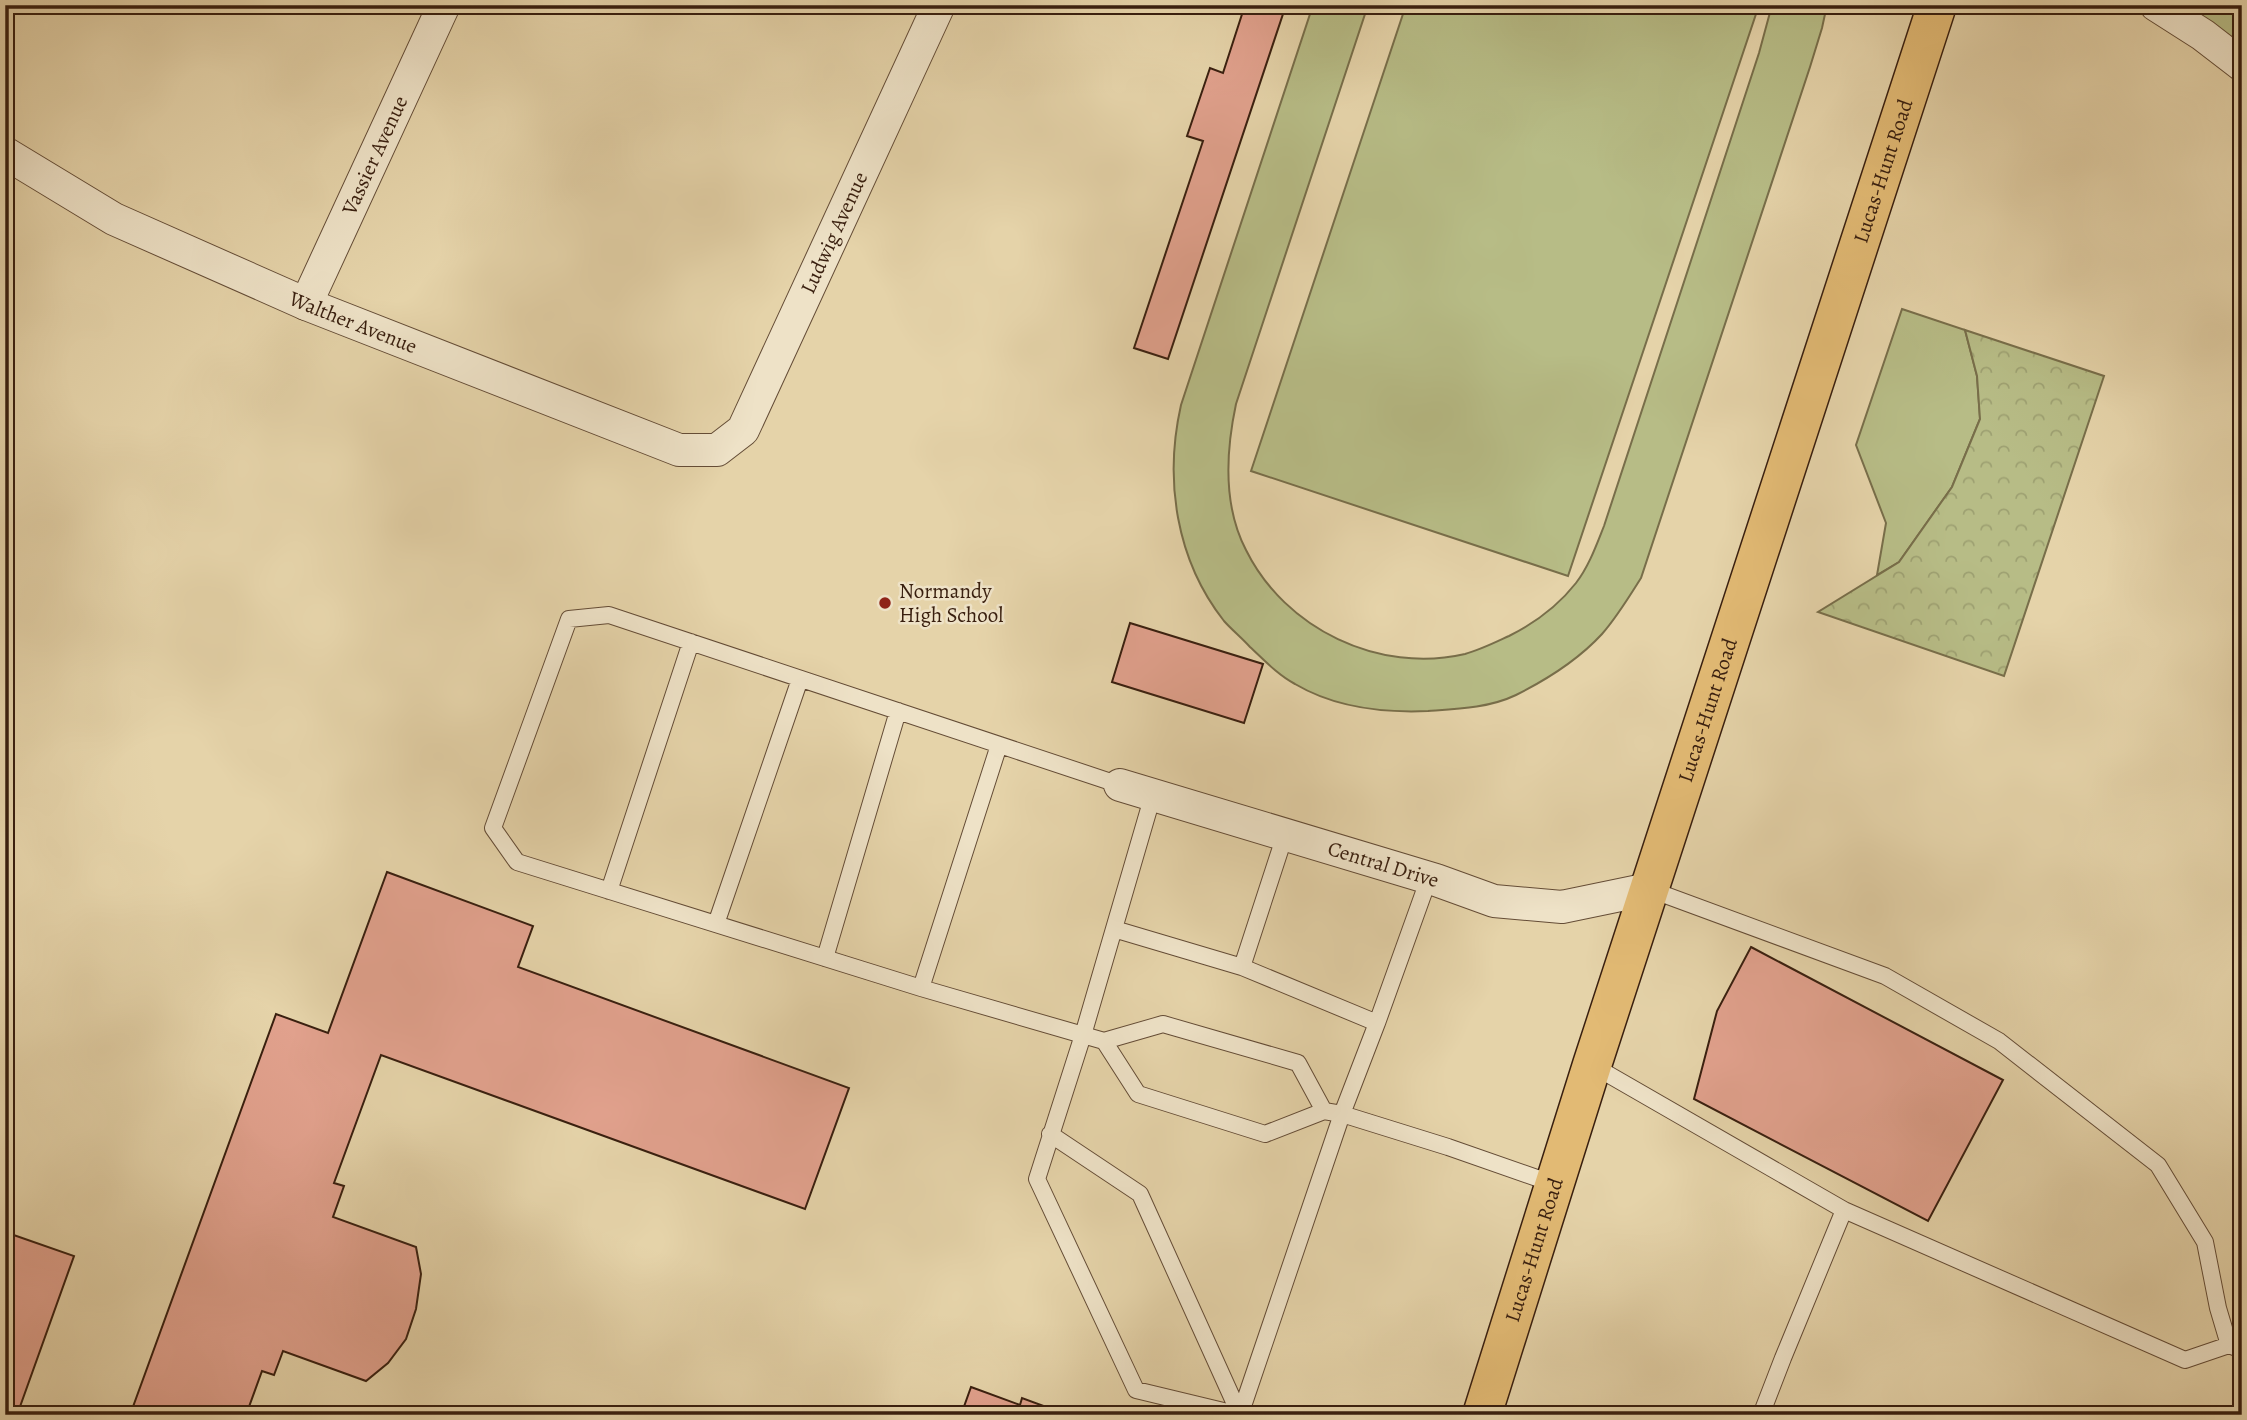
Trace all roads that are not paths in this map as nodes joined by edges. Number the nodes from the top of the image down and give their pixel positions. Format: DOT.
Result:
graph roads {
  1 [pos="444,5"];
  2 [pos="939,5"];
  3 [pos="1937,5"];
  4 [pos="2156,5"];
  5 [pos="2242,65"];
  6 [pos="5,153"];
  7 [pos="306,304"];
  8 [pos="717,450"];
  9 [pos="691,642"];
  10 [pos="800,678"];
  11 [pos="898,711"];
  12 [pos="999,745"];
  13 [pos="1120,785"];
  14 [pos="1153,795"];
  15 [pos="1285,835"];
  16 [pos="1429,878"];
  17 [pos="1649,889"];
  18 [pos="609,891"];
  19 [pos="716,924"];
  20 [pos="1114,929"];
  21 [pos="825,958"];
  22 [pos="1242,967"];
  23 [pos="921,988"];
  24 [pos="1377,1023"];
  25 [pos="1083,1035"];
  26 [pos="1104,1041"];
  27 [pos="1592,1065"];
  28 [pos="1324,1111"];
  29 [pos="1342,1114"];
  30 [pos="1050,1134"];
  31 [pos="1554,1184"];
  32 [pos="1844,1210"];
  33 [pos="2235,1347"];
  34 [pos="1240,1415"];
  35 [pos="1482,1415"];
  36 [pos="1761,1415"];
  1 -- 7 [label="street, Vassier Avenue"];
  2 -- 8 [label="street, Ludwig Avenue"];
  3 -- 17 [label="main road, Lucas-Hunt Road"];
  4 -- 5 [label="street"];
  6 -- 7 [label="street, Walther Avenue"];
  7 -- 8 [label="street, Walther Avenue"];
  9 -- 10 [label="lane"];
  9 -- 18 [label="lane"];
  9 -- 18 [label="lane"];
  10 -- 11 [label="lane"];
  10 -- 19 [label="lane"];
  11 -- 12 [label="lane"];
  11 -- 21 [label="lane"];
  12 -- 13 [label="lane"];
  12 -- 23 [label="lane"];
  13 -- 14 [label="street, Central Drive"];
  14 -- 15 [label="street, Central Drive"];
  14 -- 20 [label="lane"];
  15 -- 16 [label="street, Central Drive"];
  15 -- 22 [label="lane"];
  16 -- 17 [label="street, Central Drive"];
  16 -- 24 [label="lane"];
  17 -- 27 [label="main road, Lucas-Hunt Road"];
  17 -- 33 [label="lane"];
  18 -- 19 [label="lane"];
  19 -- 21 [label="lane"];
  20 -- 22 [label="lane"];
  20 -- 25 [label="lane"];
  21 -- 23 [label="lane"];
  22 -- 24 [label="lane"];
  23 -- 25 [label="lane"];
  24 -- 29 [label="lane"];
  25 -- 26 [label="lane"];
  25 -- 30 [label="lane"];
  26 -- 28 [label="lane"];
  26 -- 28 [label="lane"];
  27 -- 31 [label="main road, Lucas-Hunt Road"];
  27 -- 32 [label="lane"];
  28 -- 29 [label="lane"];
  29 -- 30 [label="lane"];
  29 -- 31 [label="lane"];
  30 -- 34 [label="lane"];
  31 -- 35 [label="main road, Lucas-Hunt Road"];
  32 -- 33 [label="lane"];
  32 -- 36 [label="lane"];
}
